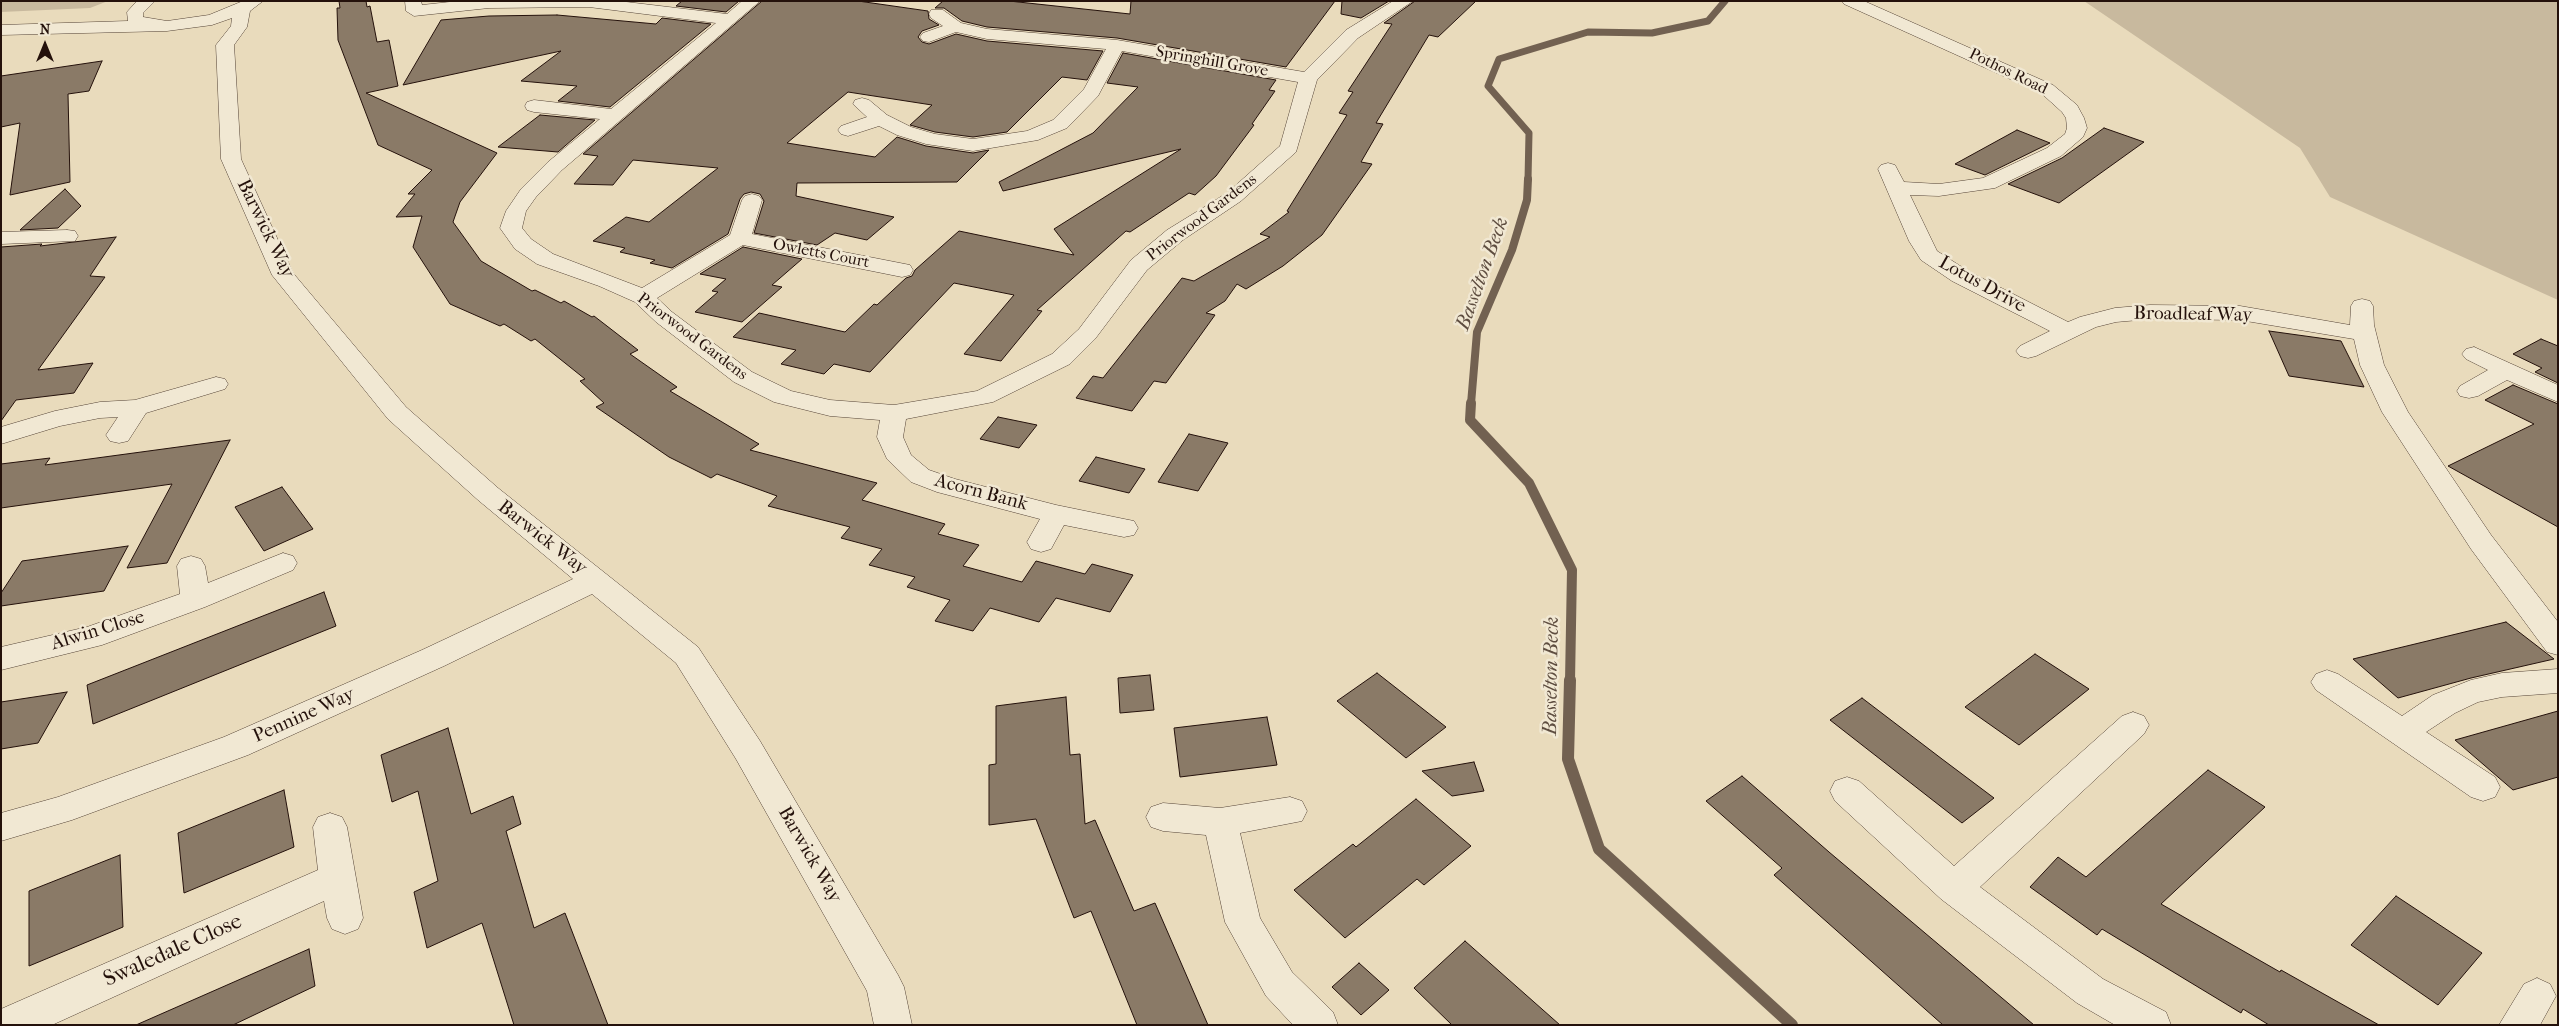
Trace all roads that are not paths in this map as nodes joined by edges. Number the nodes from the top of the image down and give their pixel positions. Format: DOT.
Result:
graph roads {
  1 [pos="146,1"];
  2 [pos="752,1"];
  3 [pos="1405,1"];
  4 [pos="1846,3"];
  5 [pos="249,5"];
  6 [pos="414,12"];
  7 [pos="937,14"];
  8 [pos="730,19"];
  9 [pos="161,25"];
  10 [pos="955,27"];
  11 [pos="27,29"];
  12 [pos="1,30"];
  13 [pos="929,38"];
  14 [pos="213,42"];
  15 [pos="1117,45"];
  16 [pos="1308,78"];
  17 [pos="862,104"];
  18 [pos="534,106"];
  19 [pos="613,115"];
  20 [pos="880,119"];
  21 [pos="848,130"];
  22 [pos="1892,179"];
  23 [pos="752,200"];
  24 [pos="67,236"];
  25 [pos="1,238"];
  26 [pos="740,238"];
  27 [pos="902,270"];
  28 [pos="643,297"];
  29 [pos="2362,306"];
  30 [pos="2067,332"];
  31 [pos="2364,334"];
  32 [pos="2028,351"];
  33 [pos="2474,354"];
  34 [pos="2507,370"];
  35 [pos="216,384"];
  36 [pos="2469,391"];
  37 [pos="2558,394"];
  38 [pos="137,408"];
  39 [pos="894,413"];
  40 [pos="119,435"];
  41 [pos="1,436"];
  42 [pos="1056,514"];
  43 [pos="1124,528"];
  44 [pos="1041,542"];
  45 [pos="283,563"];
  46 [pos="191,566"];
  47 [pos="596,580"];
  48 [pos="194,600"];
  49 [pos="2558,644"];
  50 [pos="1,659"];
  51 [pos="2558,681"];
  52 [pos="2327,682"];
  53 [pos="2133,725"];
  54 [pos="2404,733"];
  55 [pos="2483,787"];
  56 [pos="1847,791"];
  57 [pos="1290,811"];
  58 [pos="1163,817"];
  59 [pos="1220,822"];
  60 [pos="1,826"];
  61 [pos="330,828"];
  62 [pos="337,878"];
  63 [pos="1954,888"];
  64 [pos="345,918"];
  65 [pos="9,1025"];
  66 [pos="893,1025"];
  67 [pos="1319,1025"];
  68 [pos="2152,1025"];
  1 -- 9 [label="street"];
  1 -- 11 [label="street"];
  2 -- 8 [label="street, Priorwood Gardens"];
  3 -- 16 [label="street, Priorwood Gardens"];
  4 -- 22 [label="street, Pothos Road"];
  5 -- 9 [label="street"];
  5 -- 14 [label="street"];
  6 -- 8 [label="street"];
  7 -- 10 [label="street, Springhill Grove"];
  8 -- 19 [label="street, Priorwood Gardens"];
  9 -- 11 [label="street"];
  9 -- 14 [label="street"];
  10 -- 13 [label="street"];
  10 -- 15 [label="street, Springhill Grove"];
  11 -- 12 [label="street"];
  14 -- 47 [label="street, Barwick Way"];
  15 -- 16 [label="street, Springhill Grove"];
  15 -- 20 [label="street"];
  16 -- 39 [label="street, Priorwood Gardens"];
  17 -- 20 [label="street"];
  18 -- 19 [label="street"];
  19 -- 28 [label="street, Priorwood Gardens"];
  20 -- 21 [label="street"];
  22 -- 30 [label="street, Lotus Drive"];
  23 -- 26 [label="street"];
  24 -- 25 [label="street"];
  26 -- 27 [label="street, Owletts Court"];
  26 -- 28 [label="street"];
  28 -- 39 [label="street, Priorwood Gardens"];
  29 -- 31 [label="street"];
  30 -- 31 [label="street, Broadleaf Way"];
  30 -- 32 [label="street, Broadleaf Way"];
  31 -- 49 [label="street"];
  33 -- 34 [label="street"];
  34 -- 36 [label="street"];
  34 -- 37 [label="street"];
  35 -- 38 [label="street"];
  38 -- 40 [label="street"];
  38 -- 41 [label="street"];
  39 -- 42 [label="street, Acorn Bank"];
  42 -- 43 [label="street, Acorn Bank"];
  42 -- 44 [label="street, Acorn Bank"];
  45 -- 48 [label="street, Alwin Close"];
  46 -- 48 [label="street"];
  47 -- 60 [label="street, Pennine Way"];
  47 -- 66 [label="street, Barwick Way"];
  48 -- 50 [label="street, Alwin Close"];
  51 -- 54 [label="street"];
  52 -- 54 [label="street"];
  53 -- 63 [label="street"];
  54 -- 55 [label="street"];
  56 -- 63 [label="street"];
  57 -- 59 [label="street"];
  58 -- 59 [label="street"];
  59 -- 67 [label="street"];
  61 -- 62 [label="street"];
  62 -- 64 [label="street"];
  62 -- 65 [label="street, Swaledale Close"];
  63 -- 68 [label="street"];
}
